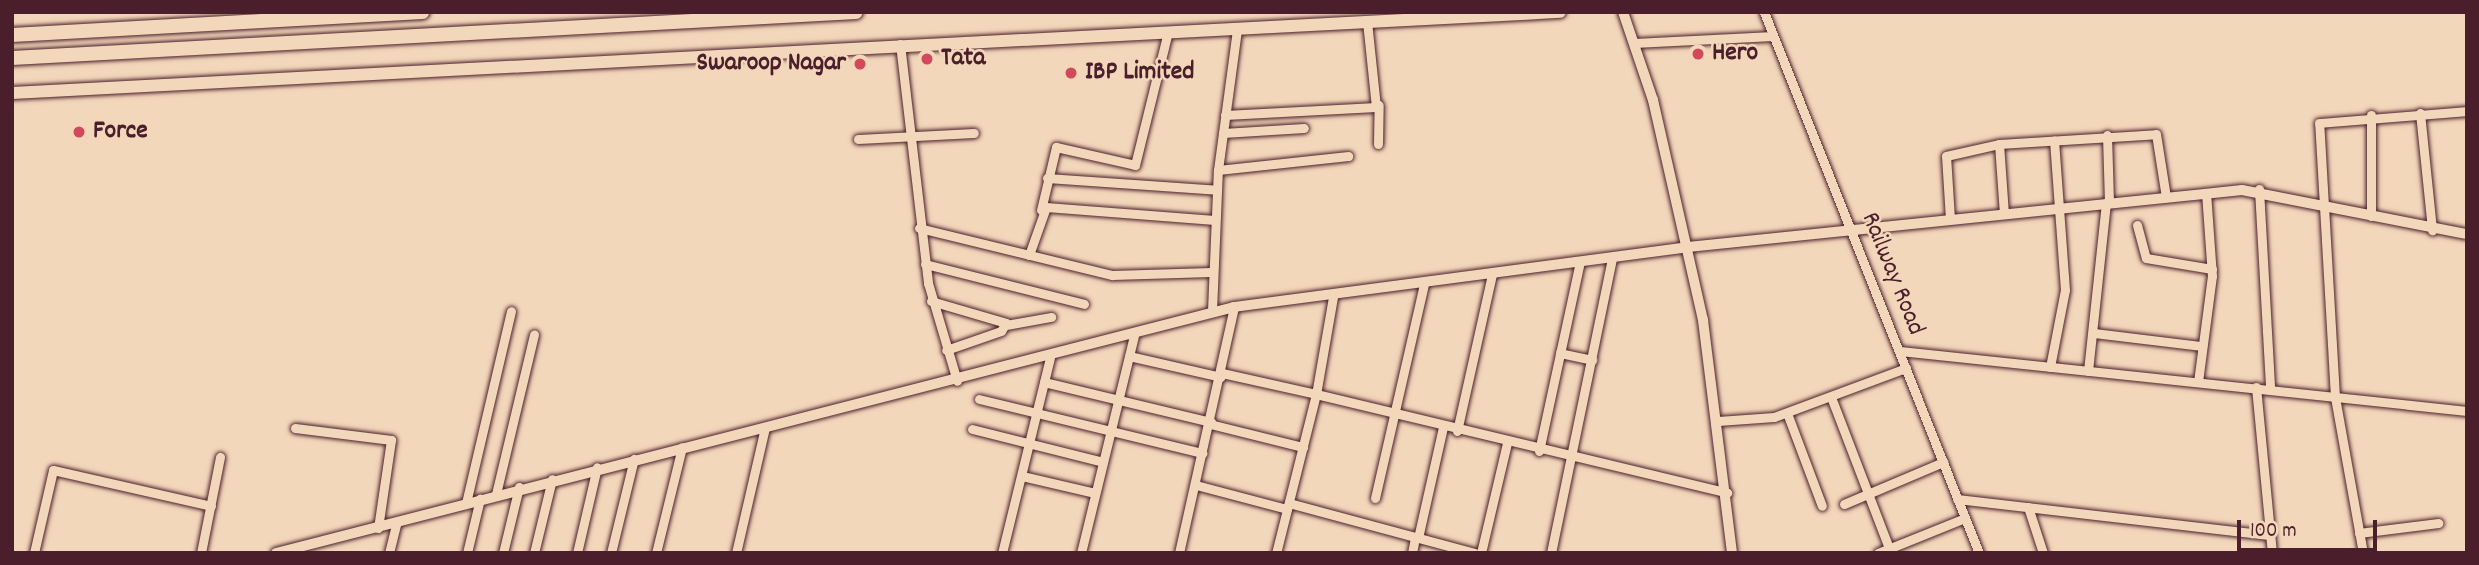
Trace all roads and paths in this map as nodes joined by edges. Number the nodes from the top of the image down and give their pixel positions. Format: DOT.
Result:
graph roads {
  1 [pos="422,12"];
  2 [pos="856,12"];
  3 [pos="1560,12"];
  4 [pos="1623,12"];
  5 [pos="1764,12"];
  6 [pos="1367,22"];
  7 [pos="1237,29"];
  8 [pos="1168,32"];
  9 [pos="12,34"];
  10 [pos="1773,36"];
  11 [pos="1634,43"];
  12 [pos="900,44"];
  13 [pos="12,58"];
  14 [pos="12,93"];
  15 [pos="1378,105"];
  16 [pos="2467,111"];
  17 [pos="2420,113"];
  18 [pos="1225,115"];
  19 [pos="2371,116"];
  20 [pos="1304,128"];
  21 [pos="974,133"];
  22 [pos="1223,133"];
  23 [pos="2107,135"];
  24 [pos="907,136"];
  25 [pos="858,139"];
  26 [pos="2054,140"];
  27 [pos="1378,144"];
  28 [pos="1999,144"];
  29 [pos="1348,156"];
  30 [pos="1218,170"];
  31 [pos="1047,178"];
  32 [pos="1217,190"];
  33 [pos="2259,190"];
  34 [pos="2206,193"];
  35 [pos="2166,197"];
  36 [pos="2107,203"];
  37 [pos="2323,204"];
  38 [pos="2058,208"];
  39 [pos="1041,210"];
  40 [pos="2004,213"];
  41 [pos="2371,216"];
  42 [pos="1950,219"];
  43 [pos="1215,220"];
  44 [pos="2137,225"];
  45 [pos="919,228"];
  46 [pos="1851,229"];
  47 [pos="2432,230"];
  48 [pos="2467,234"];
  49 [pos="1688,247"];
  50 [pos="1029,255"];
  51 [pos="1612,258"];
  52 [pos="1580,262"];
  53 [pos="925,264"];
  54 [pos="2212,269"];
  55 [pos="1211,272"];
  56 [pos="1492,275"];
  57 [pos="1424,284"];
  58 [pos="1333,297"];
  59 [pos="931,301"];
  60 [pos="1084,304"];
  61 [pos="1234,307"];
  62 [pos="511,311"];
  63 [pos="1212,311"];
  64 [pos="1051,317"];
  65 [pos="1006,325"];
  66 [pos="2094,332"];
  67 [pos="534,334"];
  68 [pos="1134,335"];
  69 [pos="2202,346"];
  70 [pos="946,350"];
  71 [pos="1900,351"];
  72 [pos="1560,354"];
  73 [pos="1129,356"];
  74 [pos="1050,358"];
  75 [pos="1592,360"];
  76 [pos="2050,367"];
  77 [pos="1906,368"];
  78 [pos="2088,371"];
  79 [pos="1221,375"];
  80 [pos="957,381"];
  81 [pos="1044,382"];
  82 [pos="2198,383"];
  83 [pos="2256,387"];
  84 [pos="2270,388"];
  85 [pos="1316,394"];
  86 [pos="1831,397"];
  87 [pos="2335,397"];
  88 [pos="979,399"];
  89 [pos="1118,400"];
  90 [pos="2467,411"];
  91 [pos="1037,413"];
  92 [pos="1787,413"];
  93 [pos="1394,415"];
  94 [pos="1717,421"];
  95 [pos="1210,423"];
  96 [pos="765,427"];
  97 [pos="1443,427"];
  98 [pos="295,428"];
  99 [pos="972,429"];
  100 [pos="1457,431"];
  101 [pos="1110,432"];
  102 [pos="1507,443"];
  103 [pos="1030,444"];
  104 [pos="682,447"];
  105 [pos="1303,447"];
  106 [pos="1539,451"];
  107 [pos="1203,453"];
  108 [pos="220,457"];
  109 [pos="634,459"];
  110 [pos="1572,459"];
  111 [pos="1102,462"];
  112 [pos="1943,462"];
  113 [pos="597,467"];
  114 [pos="1022,476"];
  115 [pos="552,479"];
  116 [pos="1196,485"];
  117 [pos="519,487"];
  118 [pos="1094,493"];
  119 [pos="1727,493"];
  120 [pos="1869,493"];
  121 [pos="496,494"];
  122 [pos="1375,498"];
  123 [pos="480,499"];
  124 [pos="1957,499"];
  125 [pos="466,503"];
  126 [pos="1844,504"];
  127 [pos="211,506"];
  128 [pos="1288,506"];
  129 [pos="1822,506"];
  130 [pos="2028,507"];
  131 [pos="1965,518"];
  132 [pos="397,522"];
  133 [pos="2438,523"];
  134 [pos="378,528"];
  135 [pos="2359,533"];
  136 [pos="2269,535"];
  137 [pos="1416,538"];
  138 [pos="309,549"];
  139 [pos="1890,551"];
  140 [pos="283,552"];
  141 [pos="34,553"];
  142 [pos="201,553"];
  143 [pos="389,553"];
  144 [pos="467,553"];
  145 [pos="503,553"];
  146 [pos="534,553"];
  147 [pos="577,553"];
  148 [pos="611,553"];
  149 [pos="656,553"];
  150 [pos="736,553"];
  151 [pos="1002,553"];
  152 [pos="1081,553"];
  153 [pos="1179,553"];
  154 [pos="1276,553"];
  155 [pos="1412,553"];
  156 [pos="1474,553"];
  157 [pos="1481,553"];
  158 [pos="1551,553"];
  159 [pos="1732,553"];
  160 [pos="1878,553"];
  161 [pos="1979,553"];
  162 [pos="2043,553"];
  163 [pos="2272,553"];
  164 [pos="2363,553"];
  1 -- 9 [label="highway"];
  2 -- 13 [label="highway"];
  3 -- 6 [label="main road"];
  4 -- 11 [label="street"];
  5 -- 10 [label="street, Railway Road"];
  6 -- 7 [label="main road"];
  6 -- 15 [label="street"];
  7 -- 8 [label="main road"];
  7 -- 18 [label="street"];
  8 -- 12 [label="main road"];
  8 -- 31 [label="street"];
  10 -- 11 [label="street"];
  10 -- 46 [label="street, Railway Road"];
  11 -- 49 [label="street"];
  12 -- 14 [label="main road"];
  12 -- 24 [label="street"];
  15 -- 18 [label="street"];
  15 -- 27 [label="street"];
  16 -- 17 [label="street"];
  17 -- 19 [label="street"];
  17 -- 47 [label="street"];
  18 -- 22 [label="street"];
  19 -- 37 [label="street"];
  19 -- 41 [label="street"];
  20 -- 22 [label="street"];
  21 -- 24 [label="street"];
  22 -- 30 [label="street"];
  23 -- 26 [label="street"];
  23 -- 35 [label="street"];
  23 -- 36 [label="street"];
  24 -- 25 [label="street"];
  24 -- 45 [label="street"];
  26 -- 28 [label="street"];
  26 -- 38 [label="street"];
  28 -- 40 [label="street"];
  28 -- 42 [label="street"];
  29 -- 30 [label="street"];
  30 -- 32 [label="street"];
  31 -- 32 [label="street"];
  31 -- 39 [label="street"];
  32 -- 43 [label="street"];
  33 -- 34 [label="street"];
  33 -- 37 [label="street"];
  33 -- 84 [label="street"];
  34 -- 35 [label="street"];
  34 -- 54 [label="street"];
  35 -- 36 [label="street"];
  36 -- 38 [label="street"];
  36 -- 66 [label="street"];
  37 -- 41 [label="street"];
  37 -- 87 [label="street"];
  38 -- 40 [label="street"];
  38 -- 76 [label="street"];
  39 -- 43 [label="street"];
  39 -- 50 [label="street"];
  40 -- 42 [label="street"];
  41 -- 47 [label="street"];
  42 -- 46 [label="street"];
  43 -- 55 [label="street"];
  44 -- 54 [label="street"];
  45 -- 50 [label="street"];
  45 -- 53 [label="street"];
  46 -- 49 [label="street"];
  46 -- 71 [label="street, Railway Road"];
  47 -- 48 [label="street"];
  49 -- 51 [label="street"];
  49 -- 94 [label="street"];
  50 -- 55 [label="street"];
  51 -- 52 [label="street"];
  51 -- 75 [label="street"];
  52 -- 56 [label="street"];
  52 -- 72 [label="street"];
  53 -- 59 [label="street"];
  53 -- 60 [label="street"];
  54 -- 69 [label="street"];
  55 -- 63 [label="street"];
  56 -- 57 [label="street"];
  56 -- 100 [label="street"];
  57 -- 58 [label="street"];
  57 -- 93 [label="street"];
  58 -- 61 [label="street"];
  58 -- 85 [label="street"];
  59 -- 65 [label="street"];
  59 -- 70 [label="street"];
  61 -- 63 [label="street"];
  61 -- 79 [label="street"];
  62 -- 125 [label="street"];
  63 -- 68 [label="street"];
  64 -- 65 [label="street"];
  65 -- 70 [label="street"];
  66 -- 69 [label="street"];
  66 -- 78 [label="street"];
  67 -- 121 [label="street"];
  68 -- 73 [label="street"];
  68 -- 74 [label="street"];
  69 -- 82 [label="street"];
  70 -- 80 [label="street"];
  71 -- 76 [label="street"];
  71 -- 77 [label="street, Railway Road"];
  72 -- 75 [label="street"];
  72 -- 106 [label="street"];
  73 -- 79 [label="street"];
  73 -- 89 [label="street"];
  74 -- 80 [label="street"];
  74 -- 81 [label="street"];
  75 -- 110 [label="street"];
  76 -- 78 [label="street"];
  77 -- 86 [label="street"];
  77 -- 112 [label="street, Railway Road"];
  78 -- 82 [label="street"];
  79 -- 85 [label="street"];
  79 -- 95 [label="street"];
  80 -- 96 [label="street"];
  81 -- 89 [label="street"];
  81 -- 91 [label="street"];
  82 -- 83 [label="street"];
  83 -- 84 [label="street"];
  83 -- 136 [label="street"];
  84 -- 87 [label="street"];
  85 -- 93 [label="street"];
  85 -- 105 [label="street"];
  86 -- 92 [label="street"];
  86 -- 120 [label="street"];
  87 -- 90 [label="street"];
  87 -- 135 [label="street"];
  88 -- 91 [label="street"];
  89 -- 95 [label="street"];
  89 -- 101 [label="street"];
  91 -- 101 [label="street"];
  91 -- 103 [label="street"];
  92 -- 94 [label="street"];
  92 -- 129 [label="street"];
  93 -- 97 [label="street"];
  93 -- 122 [label="street"];
  94 -- 119 [label="street"];
  95 -- 105 [label="street"];
  95 -- 107 [label="street"];
  96 -- 104 [label="street"];
  96 -- 150 [label="street"];
  97 -- 100 [label="street"];
  97 -- 137 [label="street"];
  98 -- 134 [label="street"];
  99 -- 103 [label="street"];
  100 -- 102 [label="street"];
  101 -- 107 [label="street"];
  101 -- 111 [label="street"];
  102 -- 106 [label="street"];
  102 -- 157 [label="street"];
  103 -- 111 [label="street"];
  103 -- 114 [label="street"];
  104 -- 109 [label="street"];
  104 -- 149 [label="street"];
  105 -- 128 [label="street"];
  106 -- 110 [label="street"];
  107 -- 116 [label="street"];
  108 -- 127 [label="street"];
  109 -- 113 [label="street"];
  109 -- 148 [label="street"];
  110 -- 119 [label="street"];
  110 -- 158 [label="street"];
  111 -- 118 [label="street"];
  112 -- 120 [label="street"];
  112 -- 124 [label="street, Railway Road"];
  113 -- 115 [label="street"];
  113 -- 147 [label="street"];
  114 -- 118 [label="street"];
  114 -- 151 [label="street"];
  115 -- 117 [label="street"];
  115 -- 146 [label="street"];
  116 -- 128 [label="street"];
  116 -- 153 [label="street"];
  117 -- 121 [label="street"];
  117 -- 145 [label="street"];
  118 -- 152 [label="street"];
  119 -- 159 [label="street"];
  120 -- 126 [label="street"];
  120 -- 139 [label="street"];
  121 -- 123 [label="street"];
  123 -- 125 [label="street"];
  123 -- 144 [label="street"];
  124 -- 130 [label="street"];
  124 -- 131 [label="street, Railway Road"];
  125 -- 132 [label="street"];
  127 -- 141 [label="street"];
  127 -- 142 [label="street"];
  128 -- 137 [label="street"];
  128 -- 154 [label="street"];
  130 -- 136 [label="street"];
  130 -- 162 [label="street"];
  131 -- 139 [label="street"];
  131 -- 161 [label="street, Railway Road"];
  132 -- 134 [label="street"];
  132 -- 143 [label="street"];
  133 -- 135 [label="street"];
  134 -- 138 [label="street"];
  135 -- 164 [label="street"];
  136 -- 163 [label="street"];
  137 -- 155 [label="street"];
  137 -- 156 [label="street"];
  138 -- 140 [label="street"];
  139 -- 160 [label="street"];
}
